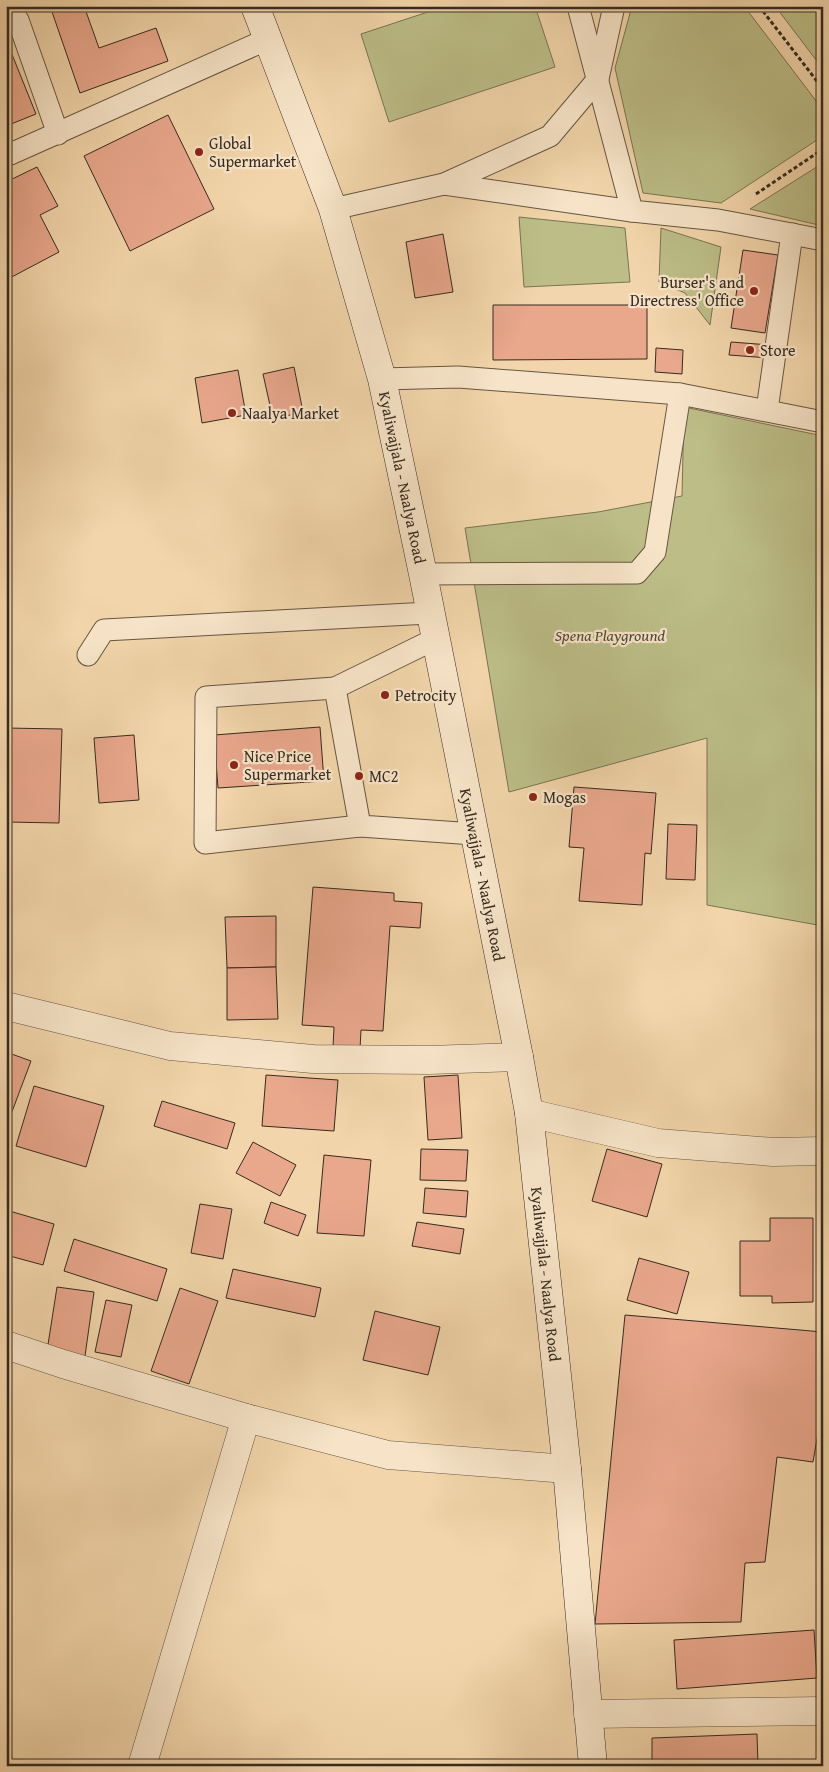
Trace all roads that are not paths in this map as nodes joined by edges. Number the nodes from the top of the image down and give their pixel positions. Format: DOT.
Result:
graph roads {
  1 [pos="254,6"];
  2 [pos="578,6"];
  3 [pos="614,6"];
  4 [pos="18,20"];
  5 [pos="268,39"];
  6 [pos="598,79"];
  7 [pos="58,134"];
  8 [pos="6,156"];
  9 [pos="444,184"];
  10 [pos="333,209"];
  11 [pos="632,211"];
  12 [pos="792,234"];
  13 [pos="823,240"];
  14 [pos="382,380"];
  15 [pos="680,394"];
  16 [pos="767,410"];
  17 [pos="823,422"];
  18 [pos="424,574"];
  19 [pos="429,613"];
  20 [pos="435,639"];
  21 [pos="88,655"];
  22 [pos="335,688"];
  23 [pos="360,826"];
  24 [pos="474,834"];
  25 [pos="6,1006"];
  26 [pos="519,1056"];
  27 [pos="529,1113"];
  28 [pos="823,1151"];
  29 [pos="6,1344"];
  30 [pos="246,1418"];
  31 [pos="567,1470"];
  32 [pos="823,1711"];
  33 [pos="588,1714"];
  34 [pos="142,1766"];
  35 [pos="593,1766"];
  1 -- 5 [label="street, Kyaliwajjala - Naalya Road"];
  2 -- 6 [label="lane"];
  3 -- 6 [label="lane"];
  4 -- 7 [label="lane"];
  5 -- 7 [label="lane"];
  5 -- 10 [label="street, Kyaliwajjala - Naalya Road"];
  6 -- 9 [label="lane"];
  6 -- 11 [label="lane"];
  7 -- 8 [label="lane"];
  9 -- 10 [label="lane"];
  9 -- 11 [label="lane"];
  10 -- 14 [label="street, Kyaliwajjala - Naalya Road"];
  11 -- 12 [label="lane"];
  12 -- 13 [label="lane"];
  12 -- 16 [label="lane"];
  14 -- 15 [label="lane"];
  14 -- 18 [label="street, Kyaliwajjala - Naalya Road"];
  15 -- 16 [label="lane"];
  15 -- 18 [label="lane"];
  16 -- 17 [label="lane"];
  18 -- 19 [label="street, Kyaliwajjala - Naalya Road"];
  19 -- 20 [label="street, Kyaliwajjala - Naalya Road"];
  19 -- 21 [label="lane"];
  20 -- 22 [label="lane"];
  20 -- 24 [label="street, Kyaliwajjala - Naalya Road"];
  22 -- 23 [label="lane"];
  22 -- 23 [label="lane"];
  23 -- 24 [label="lane"];
  24 -- 26 [label="street, Kyaliwajjala - Naalya Road"];
  25 -- 26 [label="street"];
  26 -- 27 [label="street, Kyaliwajjala - Naalya Road"];
  27 -- 28 [label="street"];
  27 -- 31 [label="street, Kyaliwajjala - Naalya Road"];
  29 -- 30 [label="street"];
  30 -- 31 [label="street"];
  30 -- 34 [label="street"];
  31 -- 33 [label="street, Kyaliwajjala - Naalya Road"];
  32 -- 33 [label="street"];
  33 -- 35 [label="street, Kyaliwajjala - Naalya Road"];
}
